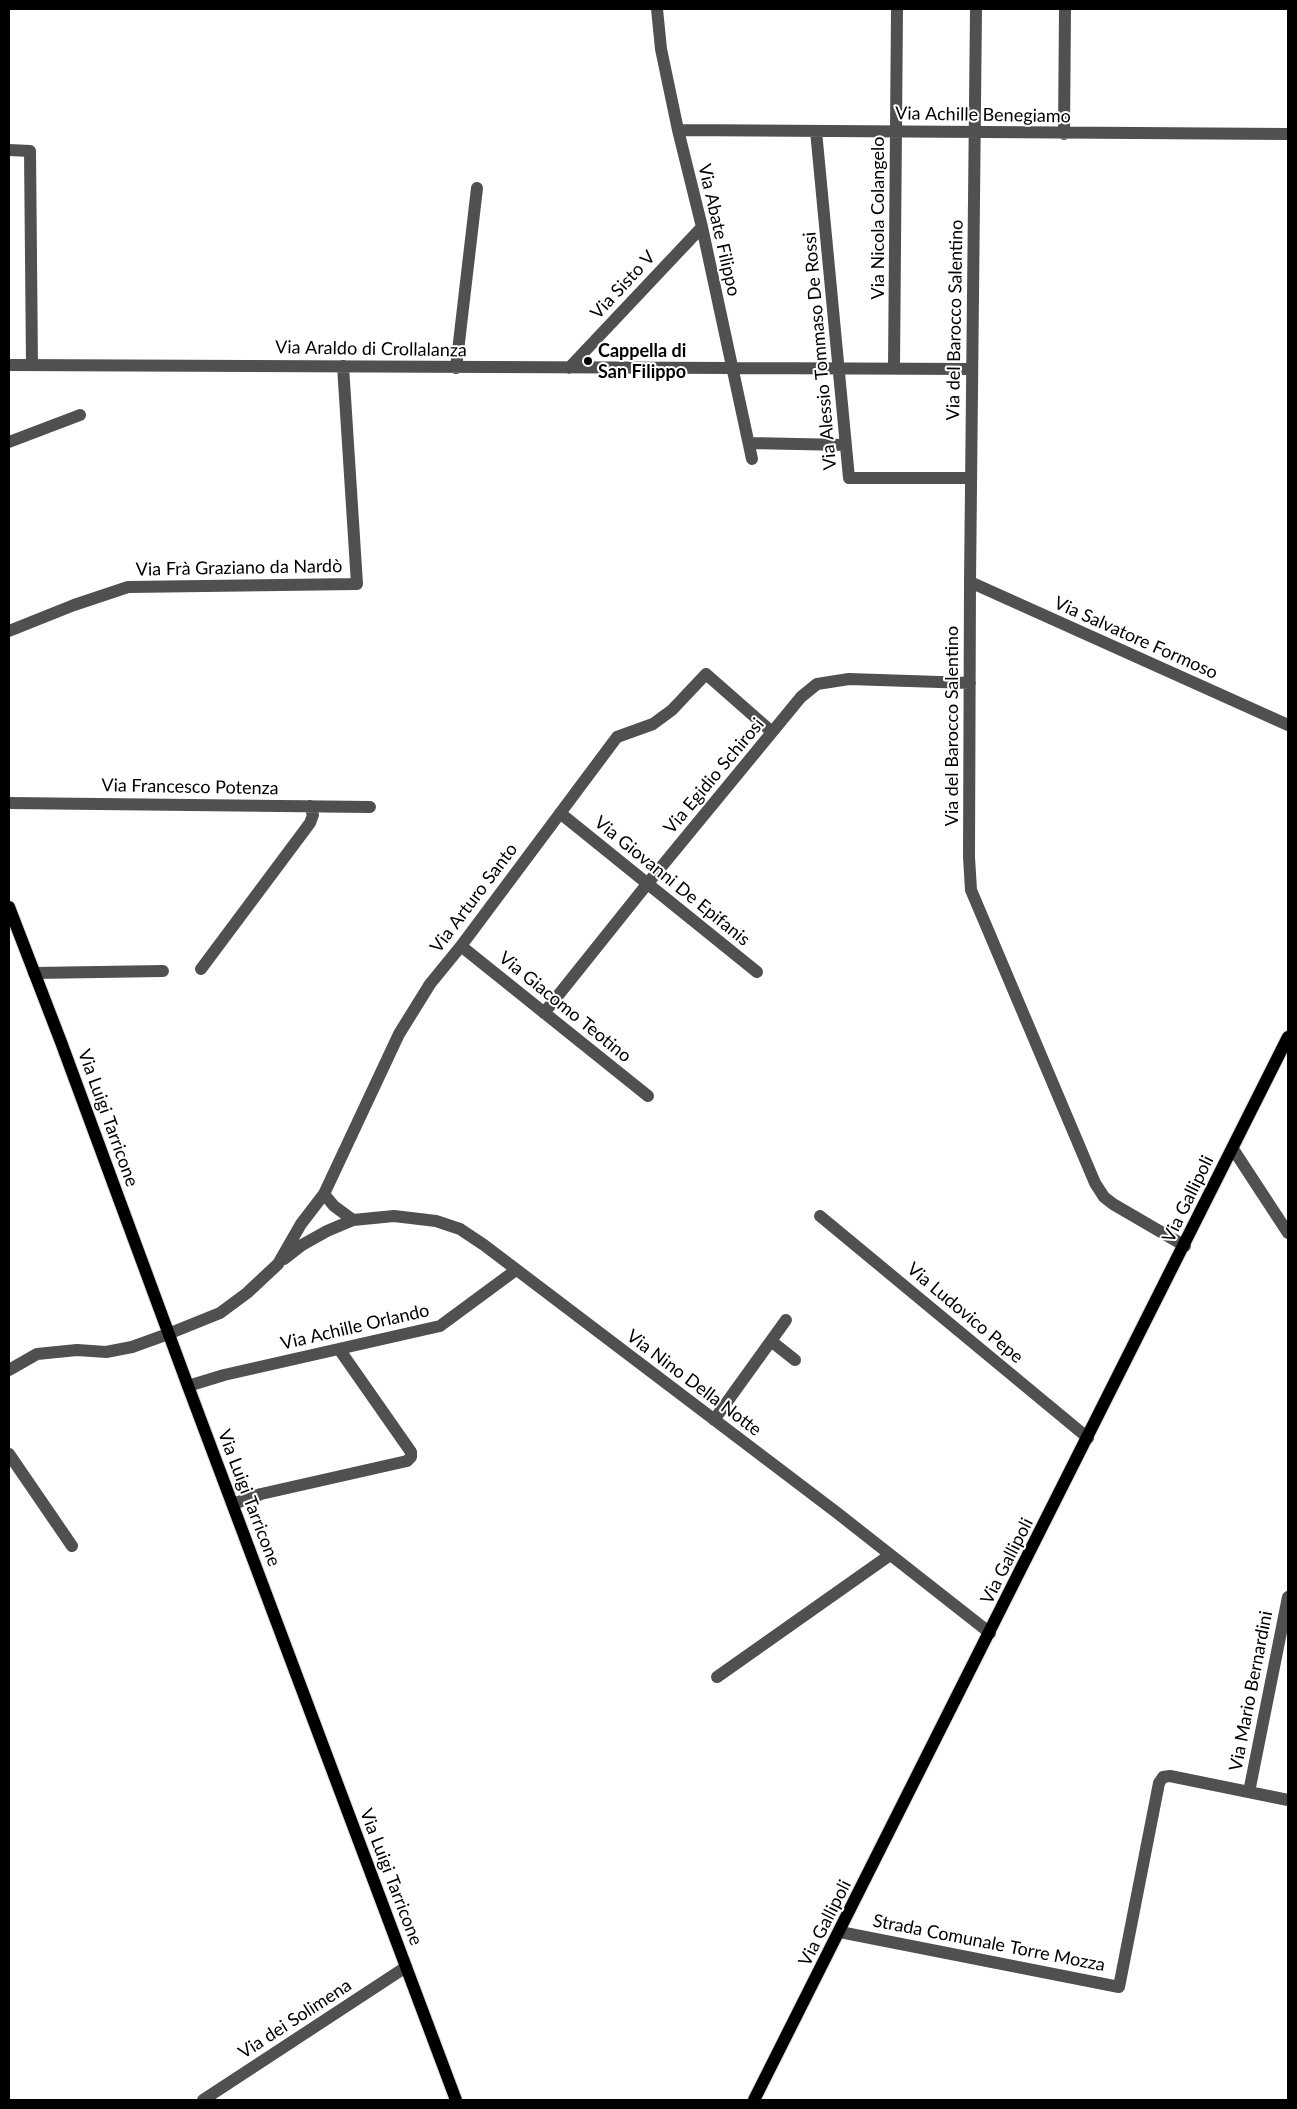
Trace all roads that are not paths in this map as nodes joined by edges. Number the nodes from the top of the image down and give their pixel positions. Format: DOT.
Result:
graph roads {
  1 [pos="657,9"];
  2 [pos="898,9"];
  3 [pos="976,9"];
  4 [pos="1064,9"];
  5 [pos="678,130"];
  6 [pos="816,131"];
  7 [pos="896,132"];
  8 [pos="974,132"];
  9 [pos="1064,134"];
  10 [pos="1288,134"];
  11 [pos="9,150"];
  12 [pos="477,188"];
  13 [pos="702,227"];
  14 [pos="9,365"];
  15 [pos="32,365"];
  16 [pos="343,366"];
  17 [pos="839,367"];
  18 [pos="894,367"];
  19 [pos="456,368"];
  20 [pos="569,368"];
  21 [pos="732,368"];
  22 [pos="972,368"];
  23 [pos="80,414"];
  24 [pos="9,442"];
  25 [pos="749,443"];
  26 [pos="846,445"];
  27 [pos="752,459"];
  28 [pos="971,478"];
  29 [pos="970,582"];
  30 [pos="9,631"];
  31 [pos="970,683"];
  32 [pos="1288,725"];
  33 [pos="772,732"];
  34 [pos="9,803"];
  35 [pos="310,806"];
  36 [pos="370,807"];
  37 [pos="563,815"];
  38 [pos="648,883"];
  39 [pos="9,907"];
  40 [pos="461,946"];
  41 [pos="201,969"];
  42 [pos="163,971"];
  43 [pos="757,972"];
  44 [pos="34,974"];
  45 [pos="544,1013"];
  46 [pos="1286,1048"];
  47 [pos="648,1096"];
  48 [pos="1233,1149"];
  49 [pos="324,1194"];
  50 [pos="820,1216"];
  51 [pos="354,1220"];
  52 [pos="1288,1233"];
  53 [pos="1185,1246"];
  54 [pos="278,1264"];
  55 [pos="516,1270"];
  56 [pos="786,1320"];
  57 [pos="168,1334"];
  58 [pos="771,1341"];
  59 [pos="339,1349"];
  60 [pos="795,1360"];
  61 [pos="9,1370"];
  62 [pos="188,1386"];
  63 [pos="714,1420"];
  64 [pos="1088,1438"];
  65 [pos="9,1454"];
  66 [pos="233,1504"];
  67 [pos="72,1546"];
  68 [pos="890,1555"];
  69 [pos="1288,1597"];
  70 [pos="990,1633"];
  71 [pos="717,1677"];
  72 [pos="1249,1792"];
  73 [pos="1288,1800"];
  74 [pos="840,1932"];
  75 [pos="406,1967"];
  76 [pos="203,2100"];
  77 [pos="456,2100"];
  78 [pos="754,2100"];
  1 -- 5 [label="street, Via Abate Filippo"];
  2 -- 7 [label="street, Via Nicola Colangelo"];
  3 -- 8 [label="street, Via del Barocco Salentino"];
  4 -- 9 [label="street"];
  5 -- 6 [label="street, Via Achille Benegiamo"];
  5 -- 13 [label="street, Via Abate Filippo"];
  6 -- 7 [label="street, Via Achille Benegiamo"];
  6 -- 17 [label="street, Via Alessio Tommaso De Rossi"];
  7 -- 8 [label="street, Via Achille Benegiamo"];
  7 -- 18 [label="street, Via Nicola Colangelo"];
  8 -- 9 [label="street, Via Achille Benegiamo"];
  8 -- 22 [label="street, Via del Barocco Salentino"];
  9 -- 10 [label="street, Via Achille Benegiamo"];
  11 -- 15 [label="street"];
  12 -- 19 [label="street"];
  13 -- 20 [label="street, Via Sisto V"];
  13 -- 21 [label="street, Via Abate Filippo"];
  14 -- 15 [label="street, Via Araldo di Crollalanza"];
  15 -- 16 [label="street, Via Araldo di Crollalanza"];
  16 -- 19 [label="street, Via Araldo di Crollalanza"];
  16 -- 30 [label="street, Via Frà Graziano da Nardò"];
  17 -- 18 [label="street, Via Araldo di Crollalanza"];
  17 -- 21 [label="street, Via Araldo di Crollalanza"];
  17 -- 26 [label="street, Via Alessio Tommaso De Rossi"];
  18 -- 22 [label="street, Via Araldo di Crollalanza"];
  19 -- 20 [label="street, Via Araldo di Crollalanza"];
  20 -- 21 [label="street, Via Araldo di Crollalanza"];
  21 -- 25 [label="street, Via Abate Filippo"];
  22 -- 28 [label="street, Via del Barocco Salentino"];
  23 -- 24 [label="street"];
  25 -- 26 [label="street"];
  25 -- 27 [label="street, Via Abate Filippo"];
  26 -- 28 [label="street, Via Alessio Tommaso De Rossi"];
  28 -- 29 [label="street, Via del Barocco Salentino"];
  29 -- 31 [label="street, Via del Barocco Salentino"];
  29 -- 32 [label="street, Via Salvatore Formoso"];
  31 -- 33 [label="street, Via Egidio Schirosi"];
  31 -- 53 [label="street, Via del Barocco Salentino"];
  33 -- 37 [label="street, Via Arturo Santo"];
  33 -- 38 [label="street, Via Egidio Schirosi"];
  34 -- 35 [label="street, Via Francesco Potenza"];
  35 -- 36 [label="street, Via Francesco Potenza"];
  35 -- 41 [label="street"];
  37 -- 38 [label="street, Via Giovanni De Epifanis"];
  37 -- 40 [label="street, Via Arturo Santo"];
  38 -- 43 [label="street, Via Giovanni De Epifanis"];
  38 -- 45 [label="street, Via Egidio Schirosi"];
  39 -- 44 [label="main road, Via Luigi Tarricone"];
  40 -- 45 [label="street, Via Giacomo Teotino"];
  40 -- 49 [label="street, Via Arturo Santo"];
  42 -- 44 [label="street"];
  44 -- 57 [label="main road, Via Luigi Tarricone"];
  45 -- 47 [label="street, Via Giacomo Teotino"];
  46 -- 48 [label="main road, Via Gallipoli"];
  48 -- 52 [label="street"];
  48 -- 53 [label="main road, Via Gallipoli"];
  49 -- 51 [label="street"];
  49 -- 54 [label="street, Via Arturo Santo"];
  50 -- 64 [label="street, Via Ludovico Pepe"];
  51 -- 54 [label="street, Via Arturo Santo"];
  51 -- 55 [label="street, Via Nino Della Notte"];
  53 -- 64 [label="main road, Via Gallipoli"];
  54 -- 57 [label="street, Via Arturo Santo"];
  55 -- 59 [label="street, Via Achille Orlando"];
  55 -- 63 [label="street, Via Nino Della Notte"];
  56 -- 58 [label="street"];
  57 -- 61 [label="street, Via Arturo Santo"];
  57 -- 62 [label="main road, Via Luigi Tarricone"];
  58 -- 60 [label="street"];
  58 -- 63 [label="street"];
  59 -- 62 [label="street, Via Achille Orlando"];
  59 -- 66 [label="street"];
  62 -- 66 [label="main road, Via Luigi Tarricone"];
  63 -- 68 [label="street, Via Nino Della Notte"];
  64 -- 70 [label="main road, Via Gallipoli"];
  65 -- 67 [label="street"];
  66 -- 75 [label="main road, Via Luigi Tarricone"];
  68 -- 70 [label="street, Via Nino Della Notte"];
  68 -- 71 [label="street"];
  69 -- 72 [label="street, Via Mario Bernardini"];
  70 -- 74 [label="main road, Via Gallipoli"];
  72 -- 73 [label="street, Strada Comunale Torre Mozza"];
  72 -- 74 [label="street, Strada Comunale Torre Mozza"];
  74 -- 78 [label="main road, Via Gallipoli"];
  75 -- 76 [label="street, Via dei Solimena"];
  75 -- 77 [label="main road, Via Luigi Tarricone"];
}
